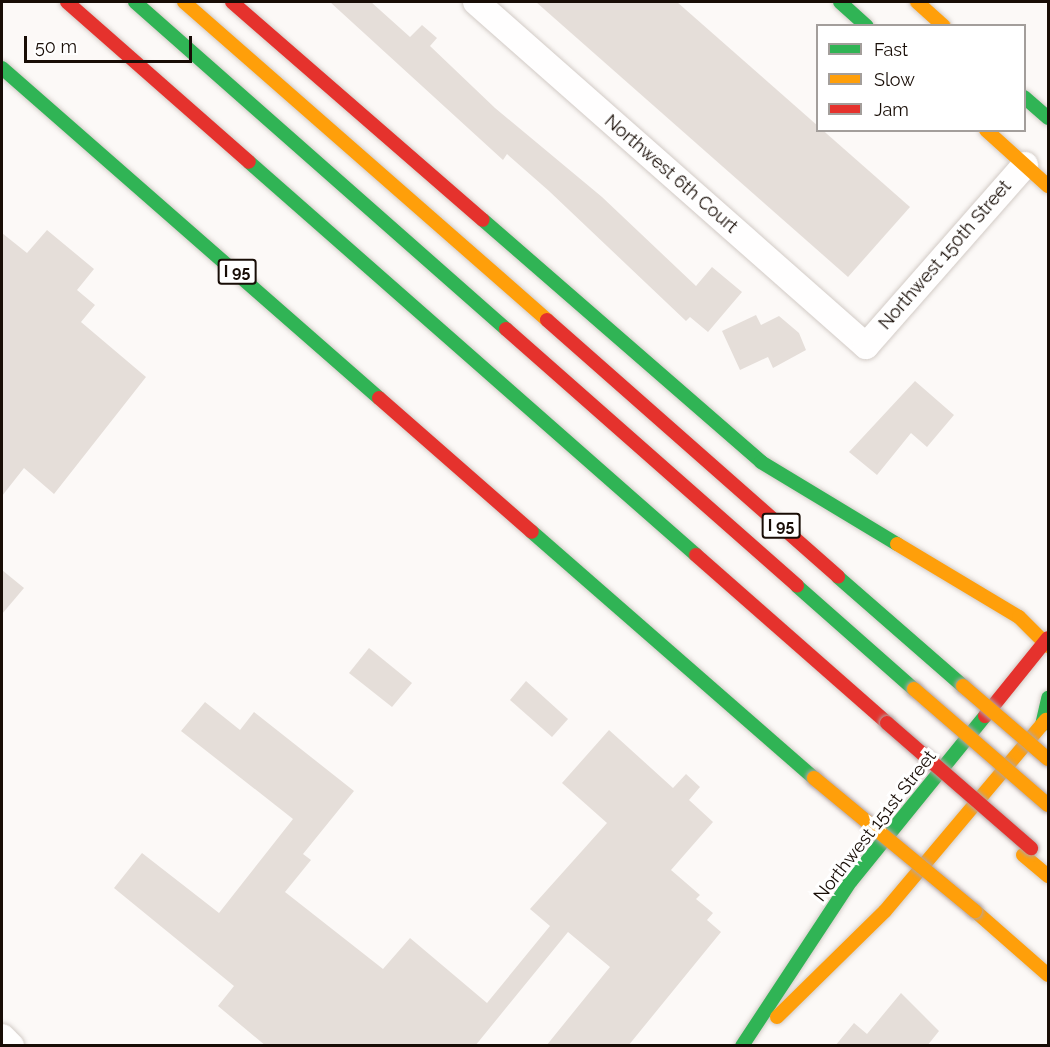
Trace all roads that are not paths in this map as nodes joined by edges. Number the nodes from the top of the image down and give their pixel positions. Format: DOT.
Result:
graph roads {
  1 [pos="68,2"];
  2 [pos="135,2"];
  3 [pos="184,2"];
  4 [pos="232,2"];
  5 [pos="476,2"];
  6 [pos="840,2"];
  7 [pos="917,2"];
  8 [pos="868,24"];
  9 [pos="942,24"];
  10 [pos="2,68"];
  11 [pos="1026,99"];
  12 [pos="1048,118"];
  13 [pos="1032,125"];
  14 [pos="1048,126"];
  15 [pos="988,132"];
  16 [pos="1024,165"];
  17 [pos="1048,186"];
  18 [pos="866,346"];
  19 [pos="1048,642"];
  20 [pos="1048,698"];
  21 [pos="1045,721"];
  22 [pos="1048,759"];
  23 [pos="1048,805"];
  24 [pos="1027,851"];
  25 [pos="1048,863"];
  26 [pos="1048,876"];
  27 [pos="1048,975"];
  28 [pos="2,1037"];
  29 [pos="11,1046"];
  30 [pos="742,1046"];
  31 [pos="748,1046"];
  1 -- 24 [label="main road, bridge"];
  2 -- 23 [label="main road, bridge"];
  3 -- 22 [label="main road, I 95, bridge"];
  4 -- 19 [label="main road"];
  5 -- 18 [label="street, Northwest 6th Court"];
  6 -- 8 [label="main road"];
  7 -- 9 [label="main road"];
  10 -- 27 [label="main road, I 95, bridge"];
  11 -- 12 [label="main road"];
  13 -- 14 [label="main road"];
  15 -- 16 [label="main road"];
  16 -- 17 [label="main road"];
  16 -- 18 [label="street, Northwest 150th Street"];
  19 -- 30 [label="main road, Northwest 151st Street"];
  20 -- 21 [label="main road"];
  21 -- 31 [label="main road"];
  24 -- 25 [label="main road"];
  24 -- 26 [label="main road"];
  28 -- 29 [label="street"];
}
